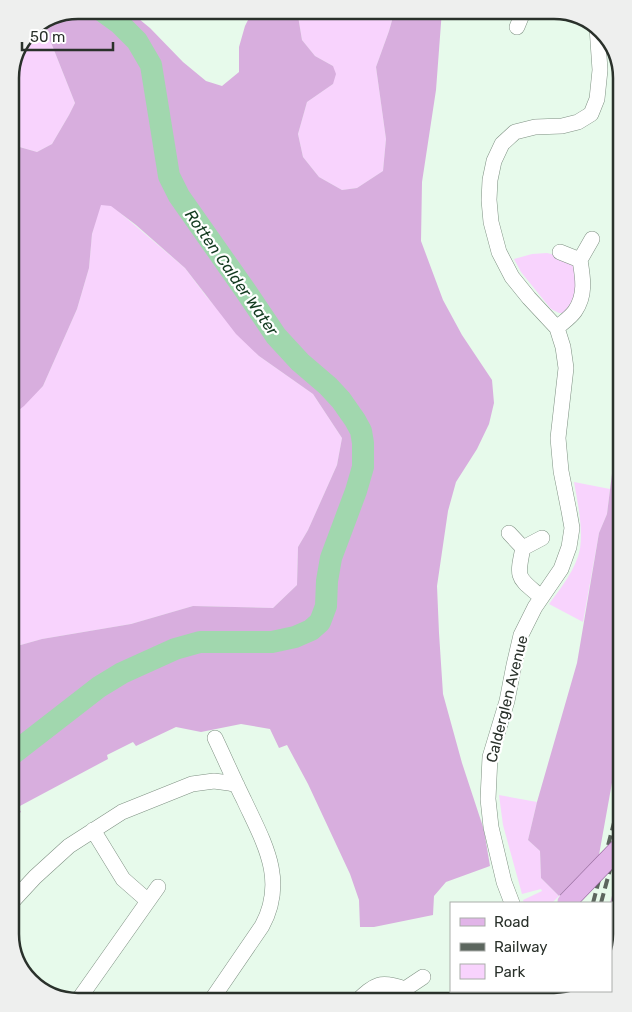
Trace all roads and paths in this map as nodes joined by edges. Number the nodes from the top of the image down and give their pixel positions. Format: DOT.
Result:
graph roads {
  1 [pos="520,19"];
  2 [pos="517,27"];
  3 [pos="598,39"];
  4 [pos="592,240"];
  5 [pos="560,252"];
  6 [pos="580,260"];
  7 [pos="556,328"];
  8 [pos="509,533"];
  9 [pos="542,538"];
  10 [pos="523,548"];
  11 [pos="542,597"];
  12 [pos="215,738"];
  13 [pos="237,785"];
  14 [pos="93,830"];
  15 [pos="613,854"];
  16 [pos="158,887"];
  17 [pos="19,894"];
  18 [pos="148,901"];
  19 [pos="512,902"];
  20 [pos="566,902"];
  21 [pos="423,977"];
  22 [pos="83,993"];
  23 [pos="216,993"];
  24 [pos="365,993"];
  25 [pos="403,993"];
  26 [pos="410,993"];
  1 -- 2 [label="street"];
  3 -- 7 [label="street, Calderglen Avenue"];
  4 -- 6 [label="street"];
  5 -- 6 [label="street"];
  6 -- 7 [label="street"];
  7 -- 11 [label="street, Calderglen Avenue"];
  8 -- 10 [label="street"];
  9 -- 10 [label="street"];
  10 -- 11 [label="street"];
  11 -- 19 [label="street, Calderglen Avenue"];
  12 -- 13 [label="street"];
  13 -- 14 [label="street"];
  13 -- 23 [label="street"];
  14 -- 17 [label="street"];
  14 -- 18 [label="street"];
  15 -- 20 [label="main road, bridge"];
  16 -- 18 [label="street"];
  18 -- 22 [label="street"];
  21 -- 26 [label="street"];
  24 -- 25 [label="street"];
}
